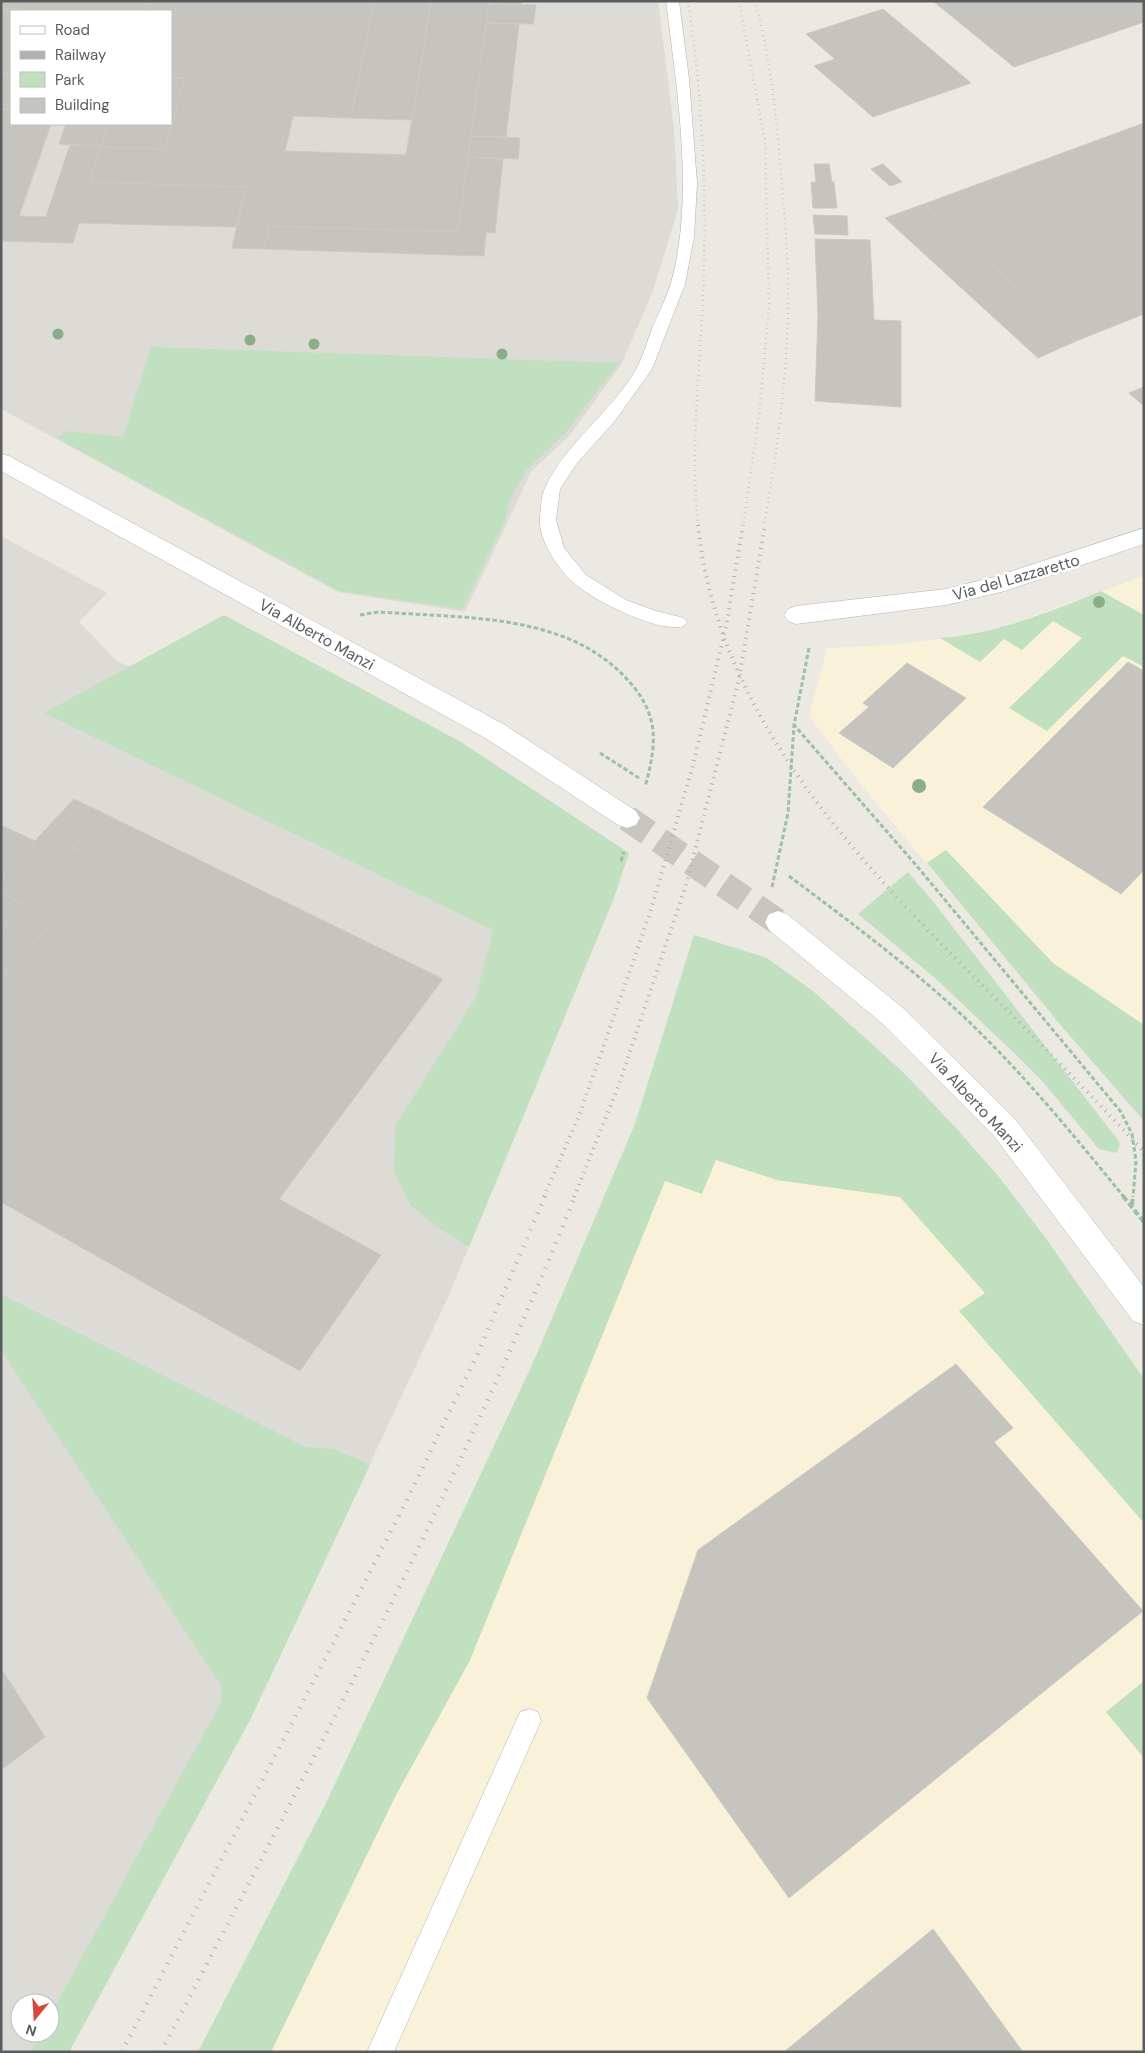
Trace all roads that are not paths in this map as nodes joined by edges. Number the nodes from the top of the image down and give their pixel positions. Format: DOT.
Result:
graph roads {
  1 [pos="672,1"];
  2 [pos="1,461"];
  3 [pos="1144,536"];
  4 [pos="805,614"];
  5 [pos="678,622"];
  6 [pos="627,818"];
  7 [pos="774,909"];
  8 [pos="1144,1311"];
  9 [pos="529,1721"];
  10 [pos="380,2052"];
  1 -- 5 [label="lane"];
  2 -- 6 [label="main road, Via Alberto Manzi"];
  3 -- 4 [label="main road, Via del Lazzaretto"];
  7 -- 8 [label="main road, Via Alberto Manzi"];
  9 -- 10 [label="lane"];
}
